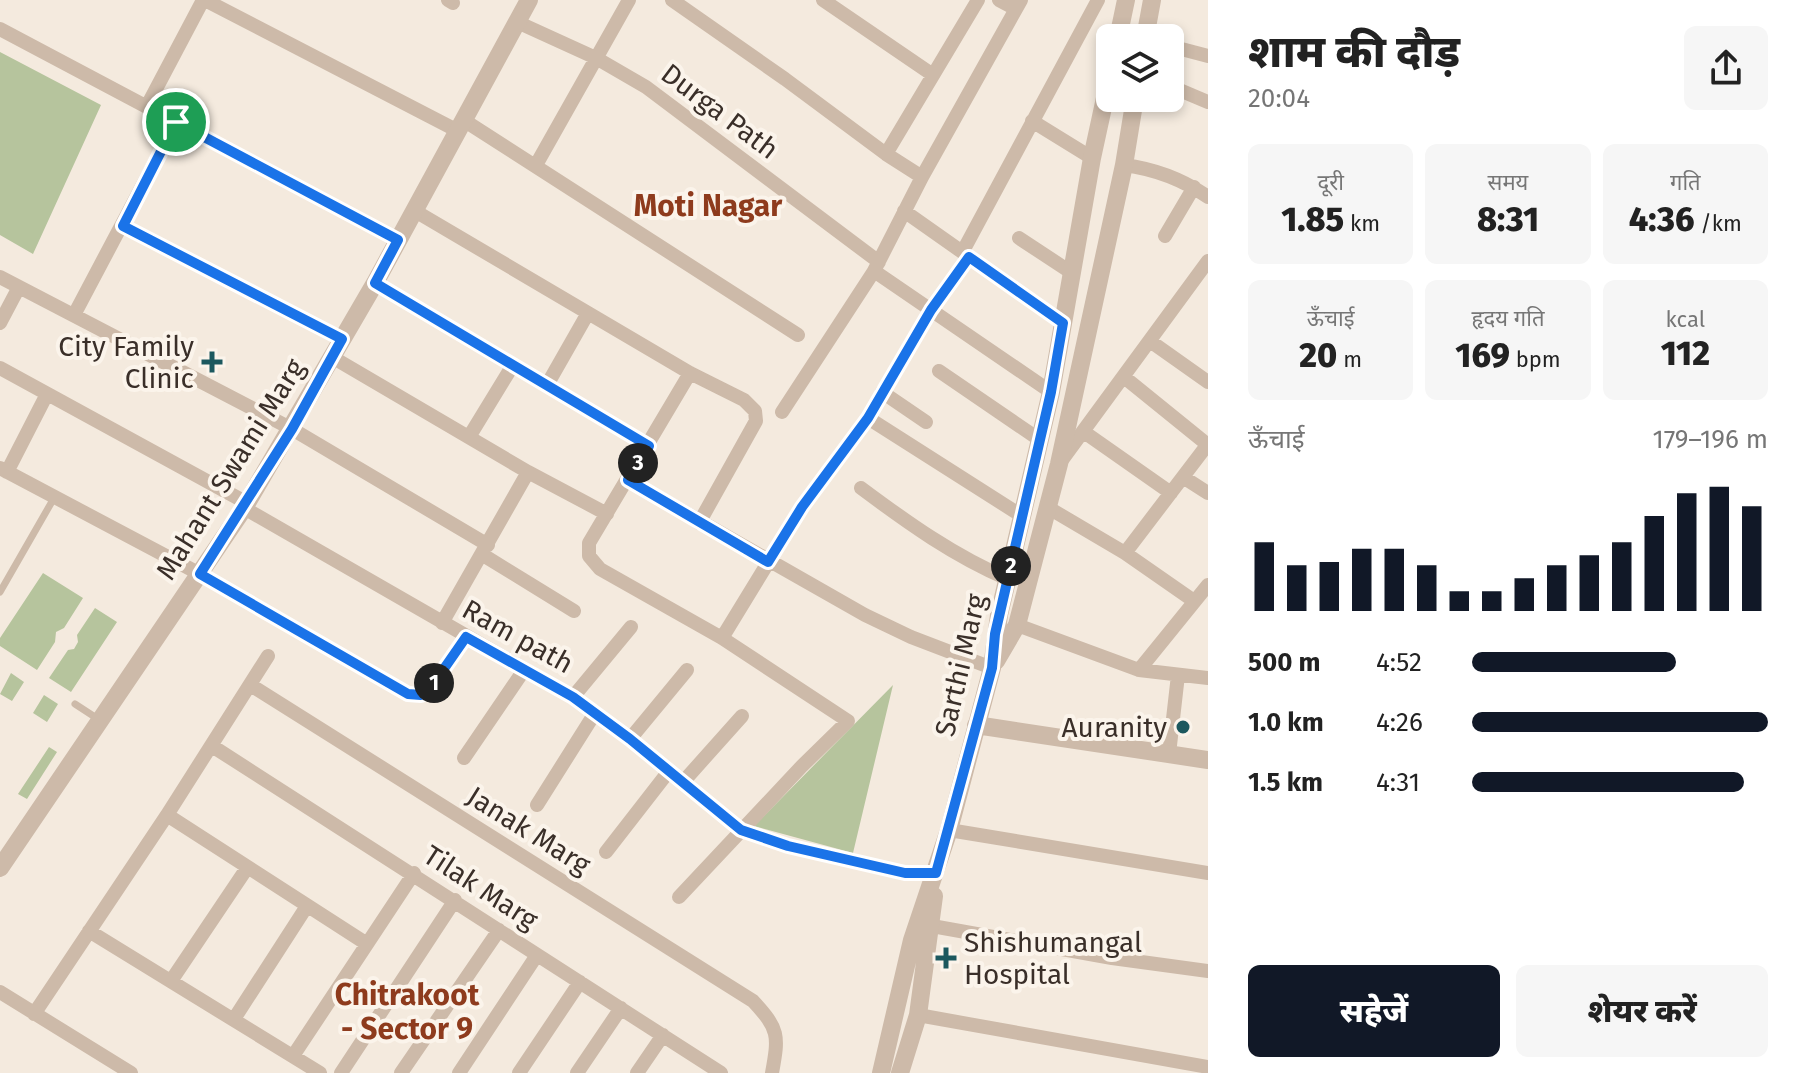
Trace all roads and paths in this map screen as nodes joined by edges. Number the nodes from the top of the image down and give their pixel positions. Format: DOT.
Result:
graph roads {
  1 [pos="529,0"];
  2 [pos="629,0"];
  3 [pos="672,0"];
  4 [pos="823,0"];
  5 [pos="978,0"];
  6 [pos="999,0"];
  7 [pos="1098,0"];
  8 [pos="1126,0"];
  9 [pos="1152,0"];
  10 [pos="208,1"];
  11 [pos="1018,4"];
  12 [pos="517,22"];
  13 [pos="1121,24"];
  14 [pos="1148,24"];
  15 [pos="0,29"];
  16 [pos="1184,50"];
  17 [pos="1208,56"];
  18 [pos="596,58"];
  19 [pos="933,75"];
  20 [pos="1184,92"];
  21 [pos="1208,102"];
  22 [pos="147,106"];
  23 [pos="1102,112"];
  24 [pos="1133,112"];
  25 [pos="1032,121"];
  26 [pos="176,122"];
  27 [pos="462,126"];
  28 [pos="886,154"];
  29 [pos="1092,158"];
  30 [pos="536,165"];
  31 [pos="1124,165"];
  32 [pos="922,177"];
  33 [pos="1194,187"];
  34 [pos="1208,197"];
  35 [pos="415,211"];
  36 [pos="904,211"];
  37 [pos="123,226"];
  38 [pos="1165,236"];
  39 [pos="1019,238"];
  40 [pos="398,240"];
  41 [pos="966,254"];
  42 [pos="1208,261"];
  43 [pos="879,270"];
  44 [pos="1072,273"];
  45 [pos="0,277"];
  46 [pos="375,283"];
  47 [pos="19,287"];
  48 [pos="931,310"];
  49 [pos="588,313"];
  50 [pos="74,315"];
  51 [pos="0,323"];
  52 [pos="1063,323"];
  53 [pos="798,335"];
  54 [pos="342,339"];
  55 [pos="1150,341"];
  56 [pos="332,357"];
  57 [pos="513,365"];
  58 [pos="0,368"];
  59 [pos="939,371"];
  60 [pos="690,373"];
  61 [pos="1124,377"];
  62 [pos="1208,382"];
  63 [pos="547,385"];
  64 [pos="1051,389"];
  65 [pos="882,392"];
  66 [pos="47,394"];
  67 [pos="1074,396"];
  68 [pos="782,412"];
  69 [pos="868,418"];
  70 [pos="926,422"];
  71 [pos="292,429"];
  72 [pos="1084,432"];
  73 [pos="469,437"];
  74 [pos="1040,440"];
  75 [pos="1208,444"];
  76 [pos="649,446"];
  77 [pos="1059,464"];
  78 [pos="4,470"];
  79 [pos="528,472"];
  80 [pos="1183,477"];
  81 [pos="628,480"];
  82 [pos="861,488"];
  83 [pos="1171,493"];
  84 [pos="1208,493"];
  85 [pos="54,498"];
  86 [pos="245,505"];
  87 [pos="1047,507"];
  88 [pos="607,514"];
  89 [pos="1022,516"];
  90 [pos="699,523"];
  91 [pos="485,550"];
  92 [pos="1125,553"];
  93 [pos="768,562"];
  94 [pos="200,574"];
  95 [pos="1008,579"];
  96 [pos="0,592"];
  97 [pos="1203,592"];
  98 [pos="574,611"];
  99 [pos="442,623"];
  100 [pos="1017,625"];
  101 [pos="631,627"];
  102 [pos="466,637"];
  103 [pos="722,638"];
  104 [pos="268,656"];
  105 [pos="992,668"];
  106 [pos="524,670"];
  107 [pos="687,670"];
  108 [pos="1139,670"];
  109 [pos="1178,675"];
  110 [pos="1208,678"];
  111 [pos="252,686"];
  112 [pos="573,697"];
  113 [pos="75,704"];
  114 [pos="595,713"];
  115 [pos="742,716"];
  116 [pos="99,720"];
  117 [pos="976,725"];
  118 [pos="630,739"];
  119 [pos="212,746"];
  120 [pos="1169,754"];
  121 [pos="464,758"];
  122 [pos="1208,760"];
  123 [pos="669,771"];
  124 [pos="683,782"];
  125 [pos="537,805"];
  126 [pos="167,815"];
  127 [pos="741,830"];
  128 [pos="949,830"];
  129 [pos="606,852"];
  130 [pos="0,868"];
  131 [pos="247,868"];
  132 [pos="414,873"];
  133 [pos="936,873"];
  134 [pos="1208,873"];
  135 [pos="679,897"];
  136 [pos="455,900"];
  137 [pos="307,906"];
  138 [pos="932,926"];
  139 [pos="499,930"];
  140 [pos="89,931"];
  141 [pos="367,944"];
  142 [pos="537,955"];
  143 [pos="1208,971"];
  144 [pos="171,981"];
  145 [pos="580,982"];
  146 [pos="0,992"];
  147 [pos="621,1008"];
  148 [pos="896,1012"];
  149 [pos="34,1014"];
  150 [pos="918,1015"];
  151 [pos="234,1019"];
  152 [pos="663,1035"];
  153 [pos="293,1056"];
  154 [pos="1208,1067"];
  155 [pos="702,1068"];
  156 [pos="131,1073"];
  157 [pos="320,1073"];
  158 [pos="341,1073"];
  159 [pos="401,1073"];
  160 [pos="459,1073"];
  161 [pos="519,1073"];
  162 [pos="577,1073"];
  163 [pos="637,1073"];
  164 [pos="721,1073"];
  165 [pos="772,1073"];
  166 [pos="881,1073"];
  167 [pos="900,1073"];
  1 -- 12 [label="street, Mahant Swami Marg"];
  2 -- 18 [label="street"];
  3 -- 28 [label="street"];
  4 -- 19 [label="street"];
  5 -- 19 [label="street"];
  6 -- 11 [label="street"];
  7 -- 25 [label="street"];
  8 -- 13 [label="street"];
  9 -- 14 [label="street"];
  10 -- 22 [label="street"];
  10 -- 27 [label="street"];
  11 -- 32 [label="street"];
  12 -- 18 [label="street, Durga Path"];
  12 -- 27 [label="street, Mahant Swami Marg"];
  15 -- 22 [label="street"];
  16 -- 17 [label="street"];
  18 -- 30 [label="street"];
  18 -- 43 [label="street, Durga Path"];
  19 -- 28 [label="street"];
  20 -- 21 [label="street"];
  22 -- 26 [label="street"];
  23 -- 29 [label="street, Sarthi Marg"];
  24 -- 31 [label="street"];
  25 -- 29 [label="street"];
  25 -- 41 [label="street"];
  26 -- 37 [label="street"];
  26 -- 40 [label="street"];
  27 -- 30 [label="street"];
  27 -- 35 [label="street, Mahant Swami Marg"];
  28 -- 32 [label="street"];
  29 -- 44 [label="street, Sarthi Marg"];
  30 -- 53 [label="street"];
  31 -- 33 [label="street"];
  31 -- 67 [label="street"];
  32 -- 36 [label="street"];
  33 -- 34 [label="street"];
  33 -- 38 [label="street"];
  35 -- 40 [label="street, Mahant Swami Marg"];
  35 -- 49 [label="street"];
  36 -- 41 [label="street"];
  36 -- 43 [label="street"];
  37 -- 50 [label="street"];
  37 -- 54 [label="street"];
  39 -- 44 [label="street"];
  40 -- 46 [label="street, Mahant Swami Marg"];
  41 -- 48 [label="street"];
  41 -- 52 [label="street"];
  42 -- 55 [label="street"];
  43 -- 48 [label="street, Durga Path"];
  43 -- 68 [label="street"];
  44 -- 52 [label="street, Sarthi Marg"];
  45 -- 47 [label="street"];
  46 -- 54 [label="street, Mahant Swami Marg"];
  46 -- 57 [label="street"];
  47 -- 50 [label="street"];
  47 -- 51 [label="street"];
  48 -- 64 [label="street, Durga Path"];
  48 -- 65 [label="street"];
  49 -- 60 [label="street"];
  49 -- 63 [label="street"];
  50 -- 71 [label="street"];
  52 -- 64 [label="street, Sarthi Marg"];
  54 -- 56 [label="street, Mahant Swami Marg"];
  55 -- 61 [label="street"];
  55 -- 62 [label="street"];
  56 -- 71 [label="street, Mahant Swami Marg"];
  56 -- 73 [label="street"];
  57 -- 63 [label="street"];
  57 -- 73 [label="street"];
  58 -- 66 [label="street, Ram path"];
  59 -- 74 [label="street"];
  60 -- 76 [label="street"];
  60 -- 90 [label="street"];
  61 -- 72 [label="street"];
  61 -- 75 [label="street"];
  63 -- 76 [label="street"];
  64 -- 67 [label="street"];
  64 -- 74 [label="street, Sarthi Marg"];
  65 -- 69 [label="street"];
  65 -- 70 [label="street"];
  66 -- 78 [label="street"];
  66 -- 86 [label="street, Ram path"];
  67 -- 77 [label="street"];
  69 -- 89 [label="street"];
  69 -- 93 [label="street"];
  71 -- 86 [label="street, Mahant Swami Marg"];
  71 -- 91 [label="street"];
  72 -- 77 [label="street"];
  72 -- 83 [label="street"];
  73 -- 79 [label="street"];
  74 -- 89 [label="street, Sarthi Marg"];
  75 -- 80 [label="street"];
  76 -- 81 [label="street"];
  77 -- 87 [label="street"];
  78 -- 85 [label="street"];
  79 -- 88 [label="street"];
  79 -- 91 [label="street"];
  80 -- 83 [label="street"];
  80 -- 84 [label="street"];
  81 -- 88 [label="street"];
  81 -- 90 [label="street"];
  82 -- 95 [label="street"];
  83 -- 92 [label="street"];
  85 -- 94 [label="street"];
  85 -- 96 [label="lane"];
  86 -- 94 [label="street, Mahant Swami Marg"];
  86 -- 99 [label="street, Ram path"];
  87 -- 92 [label="street"];
  87 -- 100 [label="street"];
  88 -- 103 [label="street"];
  89 -- 95 [label="street, Sarthi Marg"];
  90 -- 93 [label="street"];
  91 -- 98 [label="street"];
  91 -- 99 [label="street"];
  92 -- 97 [label="street"];
  93 -- 103 [label="street"];
  93 -- 105 [label="street"];
  94 -- 102 [label="street"];
  94 -- 116 [label="street, Mahant Swami Marg"];
  95 -- 105 [label="street, Sarthi Marg"];
  97 -- 108 [label="street"];
  99 -- 102 [label="street, Ram path"];
  100 -- 105 [label="street"];
  100 -- 108 [label="street"];
  101 -- 112 [label="street"];
  102 -- 106 [label="street, Ram path"];
  103 -- 127 [label="street"];
  104 -- 111 [label="street"];
  105 -- 117 [label="street, Sarthi Marg"];
  106 -- 112 [label="street, Ram path"];
  106 -- 121 [label="street"];
  107 -- 118 [label="street"];
  108 -- 109 [label="street"];
  109 -- 110 [label="street"];
  109 -- 120 [label="street"];
  111 -- 119 [label="street"];
  111 -- 165 [label="street, Janak Marg"];
  112 -- 114 [label="street, Ram path"];
  113 -- 116 [label="lane"];
  114 -- 118 [label="street, Ram path"];
  114 -- 125 [label="street"];
  115 -- 124 [label="street"];
  116 -- 130 [label="street, Mahant Swami Marg"];
  117 -- 120 [label="street"];
  117 -- 128 [label="street, Sarthi Marg"];
  118 -- 123 [label="street, Ram path"];
  119 -- 126 [label="street"];
  119 -- 132 [label="street, Tilak Marg"];
  120 -- 122 [label="street"];
  123 -- 124 [label="street, Ram path"];
  123 -- 129 [label="street"];
  124 -- 127 [label="street, Ram path"];
  126 -- 131 [label="street"];
  126 -- 140 [label="street"];
  127 -- 133 [label="street, Ram path"];
  127 -- 135 [label="street"];
  128 -- 133 [label="street, Sarthi Marg"];
  128 -- 134 [label="street"];
  131 -- 137 [label="street"];
  131 -- 144 [label="street"];
  132 -- 136 [label="street, Tilak Marg"];
  132 -- 141 [label="street"];
  133 -- 138 [label="street"];
  133 -- 148 [label="street, Sarthi Marg"];
  136 -- 139 [label="street, Tilak Marg"];
  136 -- 158 [label="street"];
  137 -- 141 [label="street"];
  137 -- 151 [label="street"];
  138 -- 143 [label="street"];
  138 -- 150 [label="street"];
  139 -- 142 [label="street, Tilak Marg"];
  139 -- 159 [label="street"];
  140 -- 144 [label="street"];
  140 -- 149 [label="street"];
  141 -- 153 [label="street"];
  142 -- 145 [label="street, Tilak Marg"];
  142 -- 160 [label="street"];
  144 -- 151 [label="street"];
  145 -- 147 [label="street, Tilak Marg"];
  145 -- 161 [label="street"];
  146 -- 149 [label="street"];
  147 -- 152 [label="street, Tilak Marg"];
  147 -- 162 [label="street"];
  148 -- 150 [label="street"];
  148 -- 166 [label="street, Sarthi Marg"];
  149 -- 156 [label="street"];
  150 -- 154 [label="street"];
  150 -- 167 [label="street"];
  151 -- 153 [label="street"];
  152 -- 155 [label="street, Tilak Marg"];
  152 -- 163 [label="street"];
  153 -- 157 [label="street"];
  155 -- 164 [label="street, Tilak Marg"];
}
